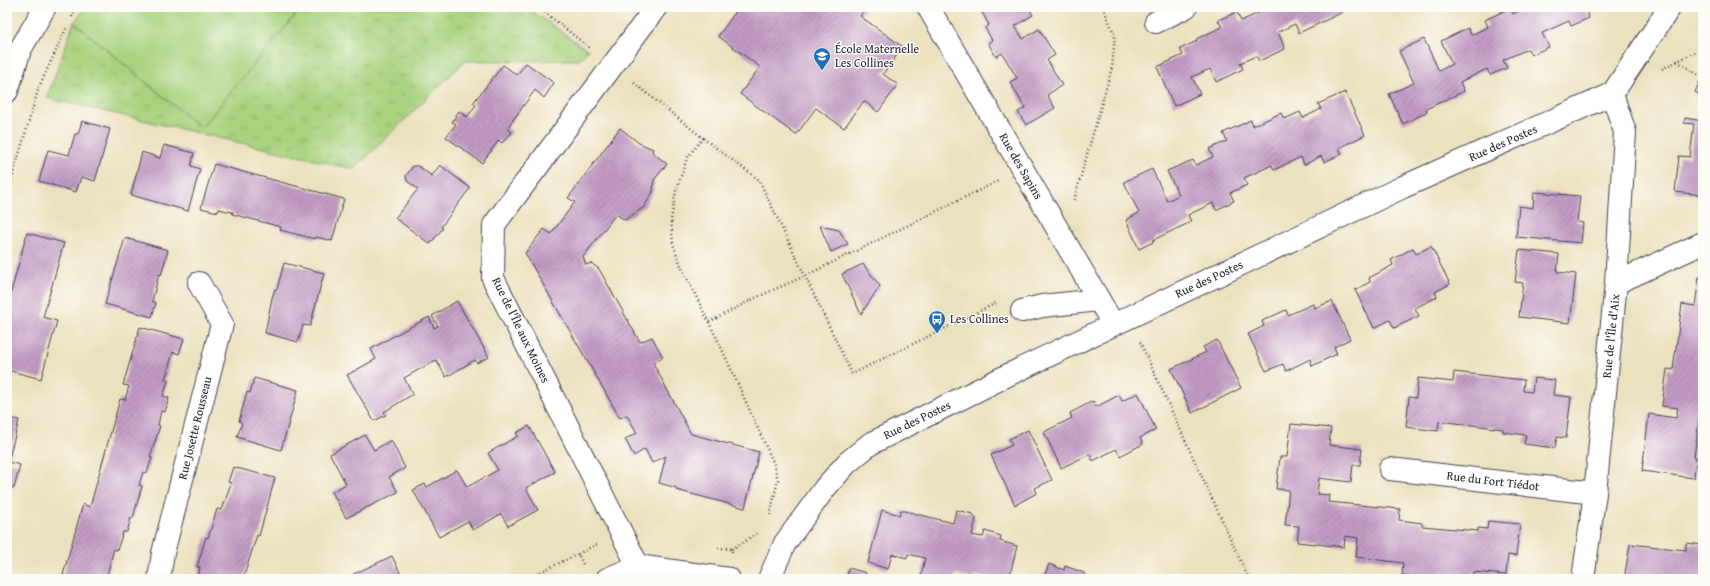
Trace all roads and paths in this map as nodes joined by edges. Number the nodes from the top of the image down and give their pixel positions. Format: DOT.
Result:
graph roads {
  1 [pos="45,7"];
  2 [pos="76,7"];
  3 [pos="538,7"];
  4 [pos="656,7"];
  5 [pos="928,7"];
  6 [pos="1103,7"];
  7 [pos="1186,7"];
  8 [pos="1670,7"];
  9 [pos="1156,22"];
  10 [pos="1677,61"];
  11 [pos="613,66"];
  12 [pos="1703,78"];
  13 [pos="7,91"];
  14 [pos="1612,94"];
  15 [pos="703,138"];
  16 [pos="1023,169"];
  17 [pos="7,195"];
  18 [pos="1063,237"];
  19 [pos="1703,243"];
  20 [pos="805,276"];
  21 [pos="199,283"];
  22 [pos="1616,283"];
  23 [pos="1099,300"];
  24 [pos="1000,301"];
  25 [pos="1022,311"];
  26 [pos="1121,321"];
  27 [pos="709,322"];
  28 [pos="1390,469"];
  29 [pos="1595,493"];
  30 [pos="770,516"];
  31 [pos="638,566"];
  32 [pos="597,576"];
  33 [pos="159,579"];
  34 [pos="526,579"];
  35 [pos="729,579"];
  36 [pos="768,579"];
  37 [pos="1249,579"];
  38 [pos="1583,579"];
  1 -- 13 [label="street"];
  2 -- 17 [label="path"];
  3 -- 11 [label="path"];
  4 -- 11 [label="street, Rue de l'Île aux Moines"];
  5 -- 16 [label="street, Rue des Sapins"];
  6 -- 18 [label="path"];
  7 -- 9 [label="street"];
  8 -- 14 [label="street"];
  10 -- 12 [label="path"];
  11 -- 15 [label="path"];
  11 -- 31 [label="street, Rue de l'Île aux Moines"];
  14 -- 22 [label="street, Rue de l'Île d'Aix"];
  14 -- 26 [label="street, Rue des Postes"];
  15 -- 20 [label="path"];
  15 -- 27 [label="path"];
  16 -- 18 [label="street, Rue des Sapins"];
  16 -- 20 [label="path"];
  18 -- 23 [label="street, Rue des Sapins"];
  19 -- 22 [label="street"];
  20 -- 24 [label="path"];
  20 -- 27 [label="path"];
  21 -- 33 [label="street, Rue Josette Rousseau"];
  22 -- 29 [label="street, Rue de l'Île d'Aix"];
  23 -- 25 [label="street"];
  23 -- 26 [label="street, Rue des Sapins"];
  26 -- 36 [label="street, Rue des Postes"];
  26 -- 37 [label="path"];
  27 -- 30 [label="path"];
  28 -- 29 [label="street, Rue du Fort Tiédot"];
  29 -- 38 [label="street, Rue de l'Île d'Aix"];
  31 -- 32 [label="street"];
  31 -- 35 [label="street"];
  32 -- 34 [label="path"];
}
